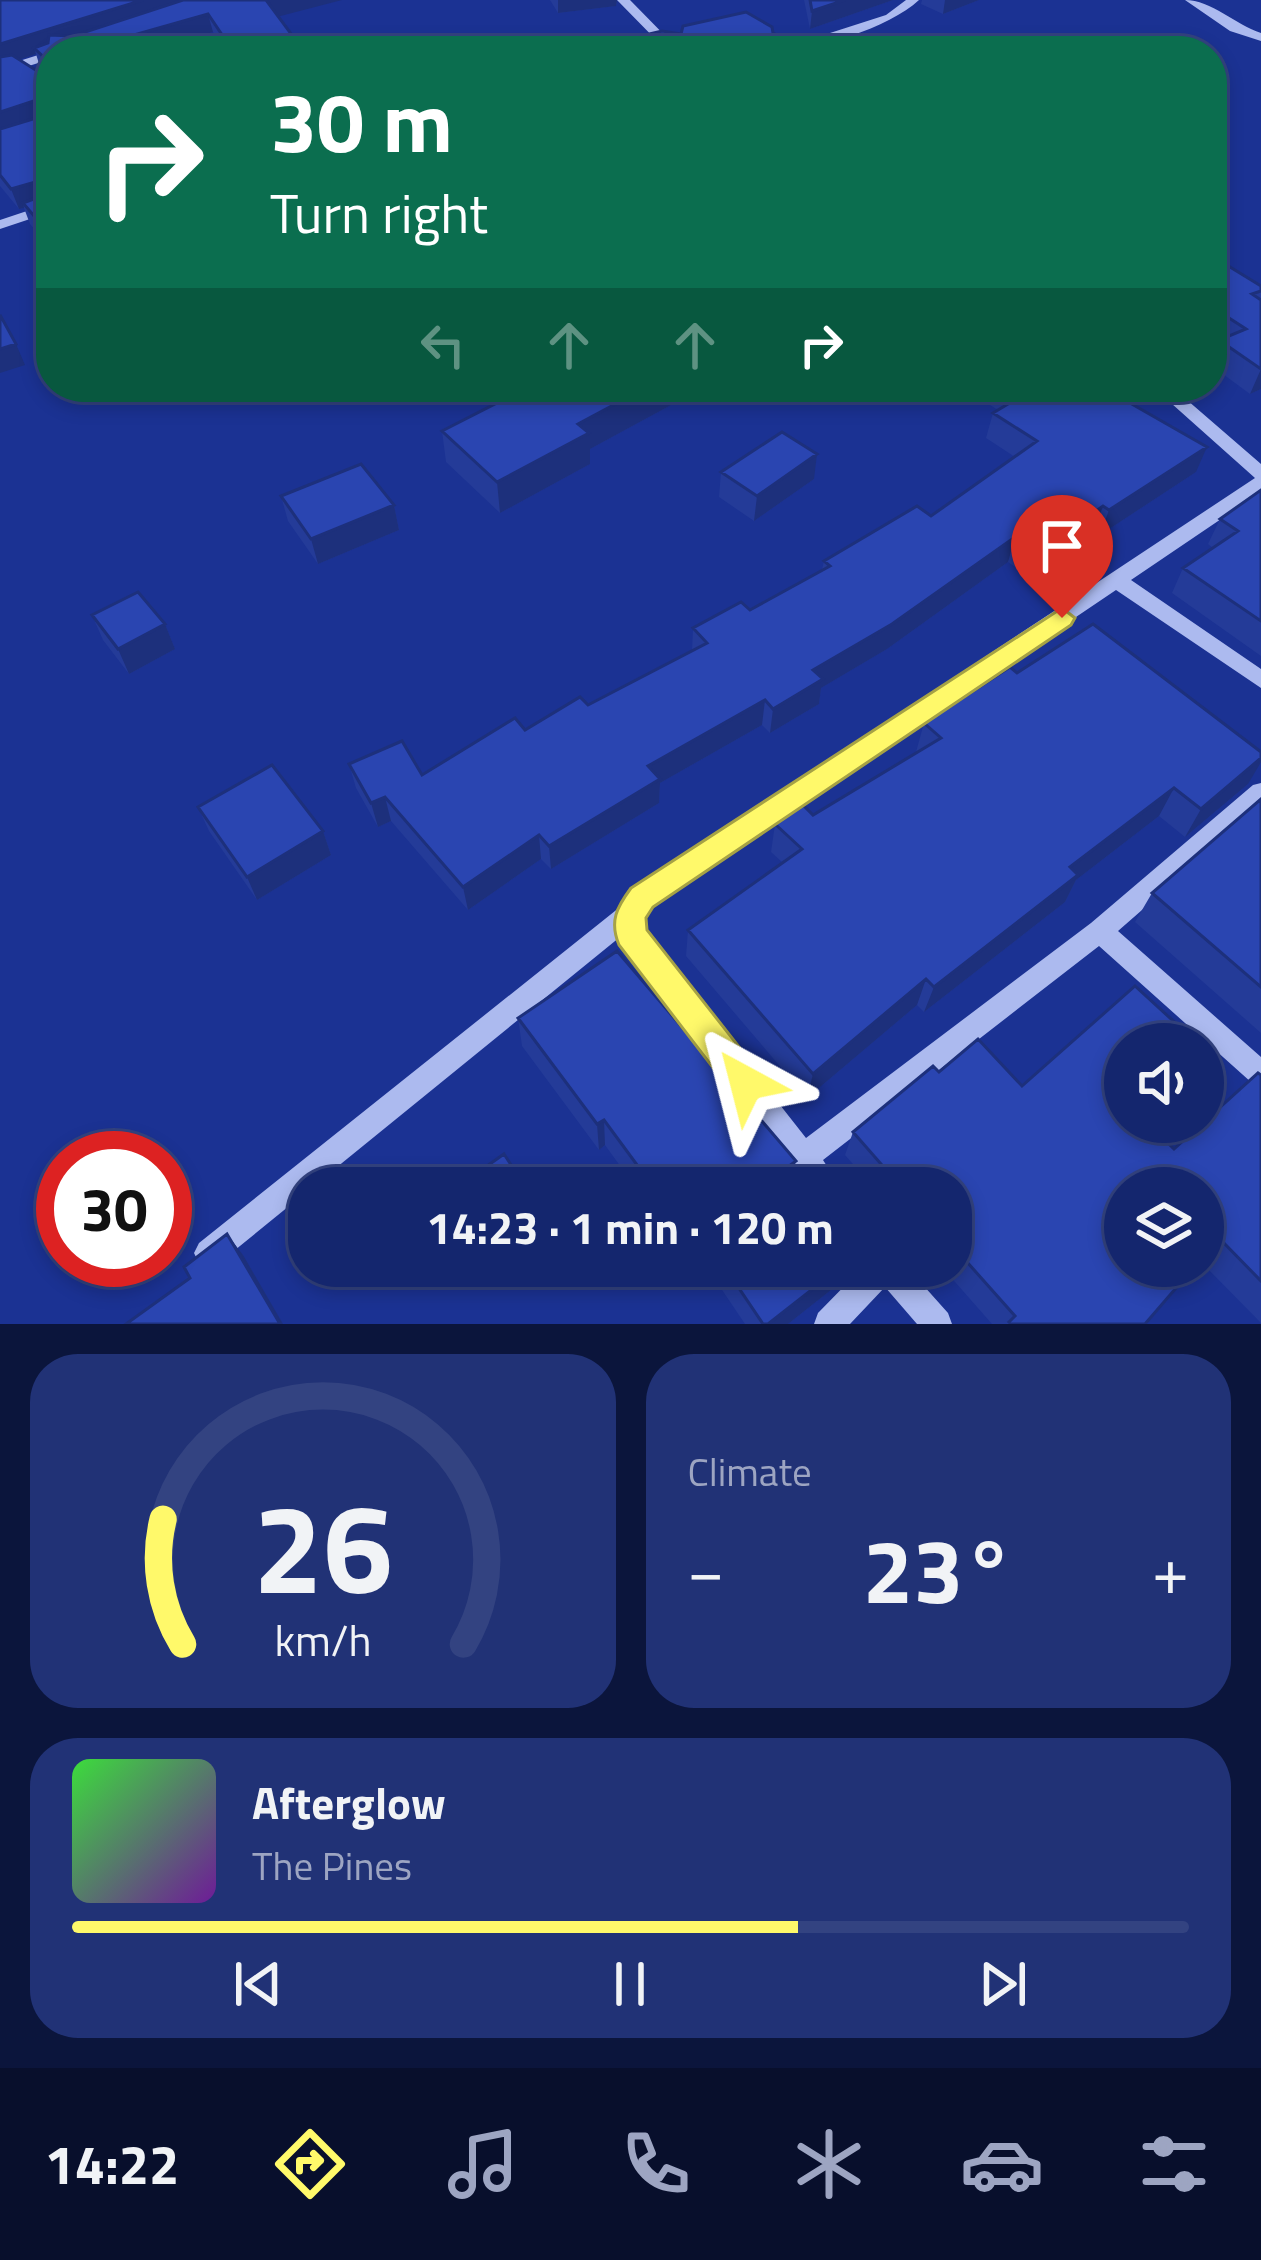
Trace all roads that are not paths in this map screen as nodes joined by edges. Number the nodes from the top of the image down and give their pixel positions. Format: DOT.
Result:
graph roads {
  1 [pos="622,0"];
  2 [pos="913,0"];
  3 [pos="1191,0"];
  4 [pos="659,36"];
  5 [pos="832,36"];
  6 [pos="1261,37"];
  7 [pos="0,54"];
  8 [pos="12,67"];
  9 [pos="36,212"];
  10 [pos="0,225"];
  11 [pos="1178,402"];
  12 [pos="1261,478"];
  13 [pos="1117,580"];
  14 [pos="1261,680"];
  15 [pos="1261,792"];
  16 [pos="629,915"];
  17 [pos="1100,932"];
  18 [pos="1261,1074"];
  19 [pos="804,1157"];
  20 [pos="811,1167"];
  21 [pos="203,1258"];
  22 [pos="865,1287"];
  23 [pos="904,1287"];
  24 [pos="829,1324"];
  25 [pos="937,1324"];
  1 -- 4 [label="street"];
  2 -- 5 [label="street"];
  3 -- 6 [label="street"];
  7 -- 8 [label="street"];
  9 -- 10 [label="street"];
  11 -- 12 [label="street"];
  12 -- 13 [label="street"];
  13 -- 14 [label="street"];
  13 -- 16 [label="street"];
  15 -- 17 [label="street"];
  16 -- 19 [label="street"];
  16 -- 21 [label="street"];
  17 -- 18 [label="street"];
  17 -- 19 [label="street"];
  19 -- 20 [label="street"];
  22 -- 24 [label="street"];
  23 -- 25 [label="street"];
}
